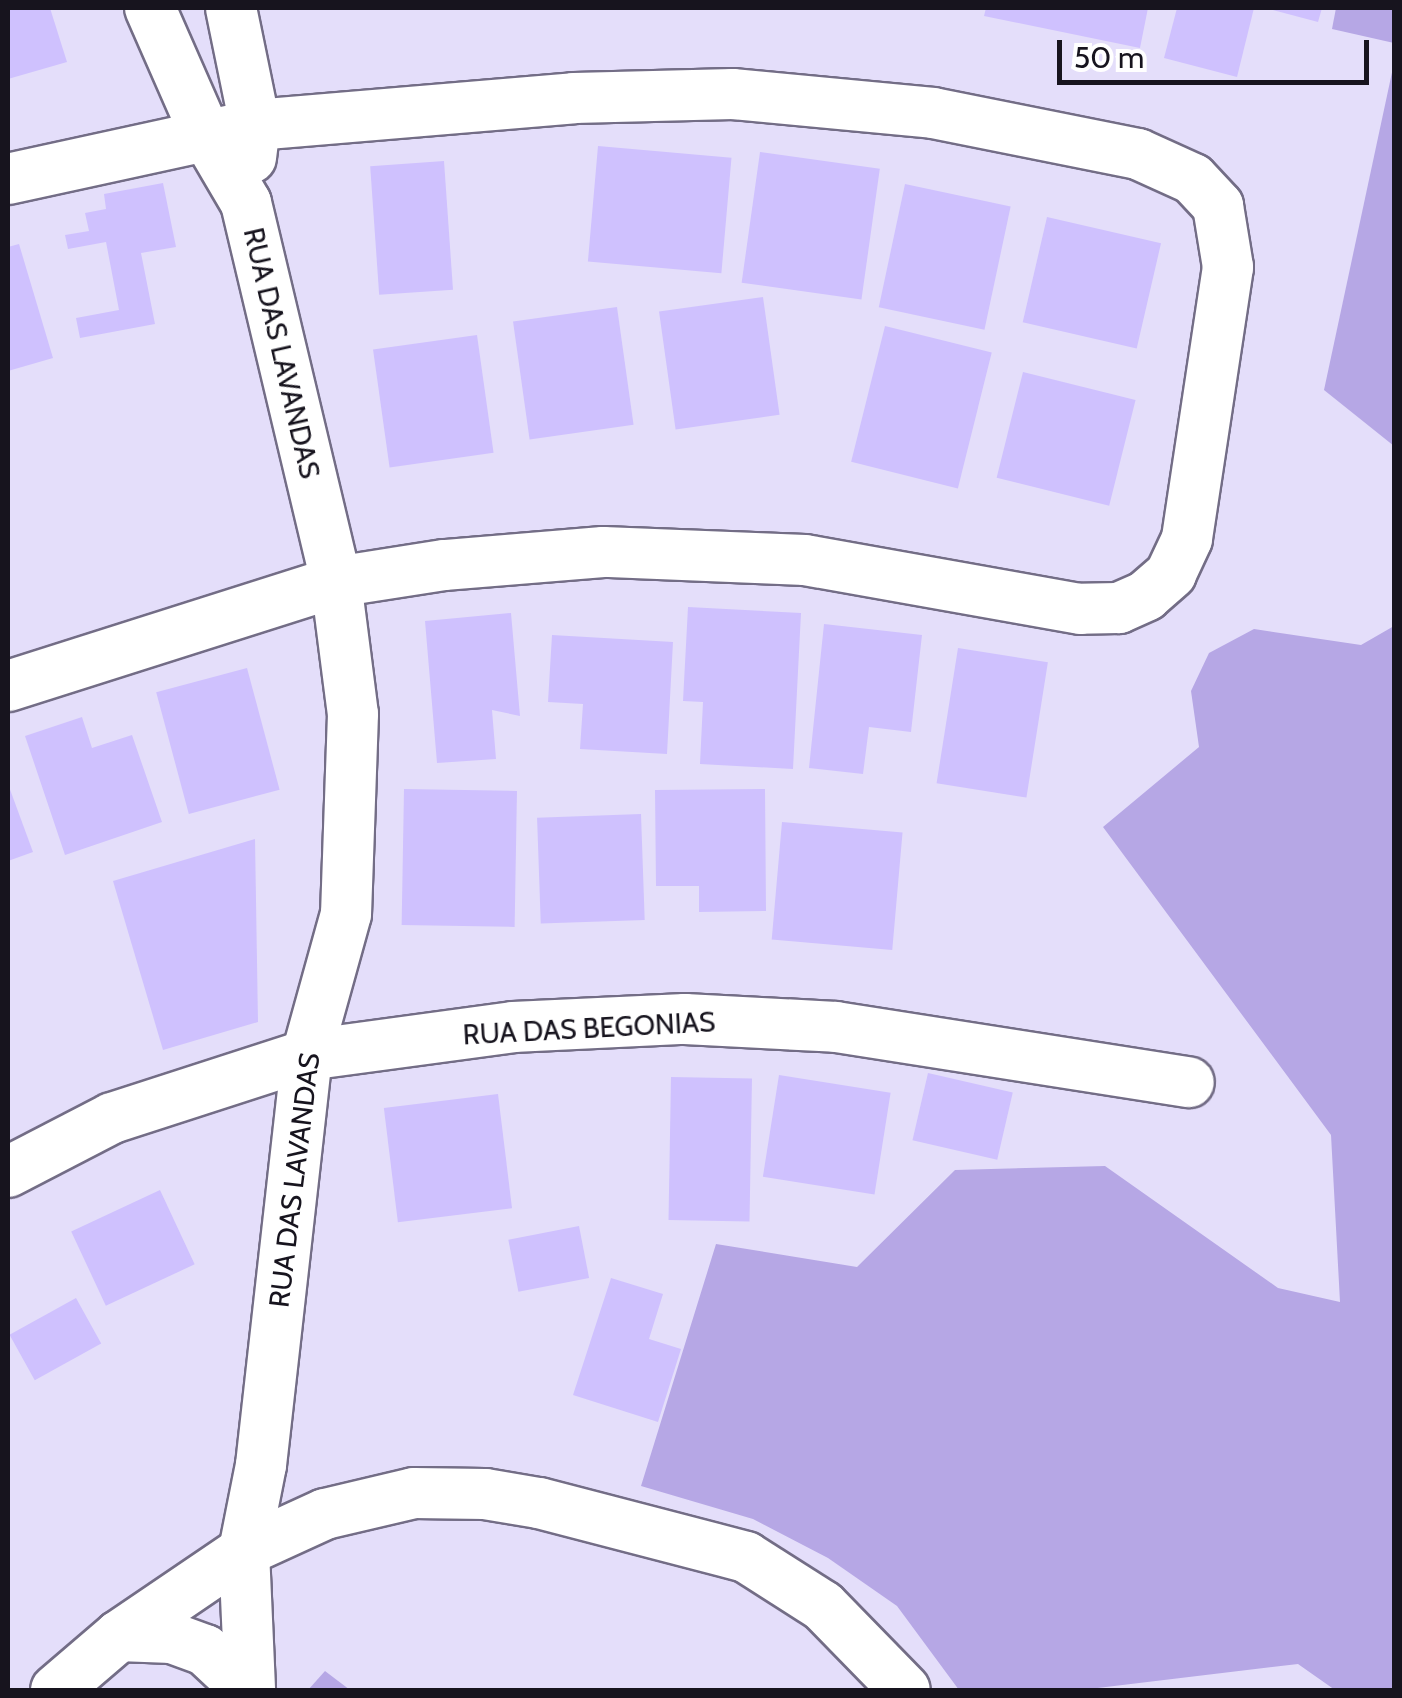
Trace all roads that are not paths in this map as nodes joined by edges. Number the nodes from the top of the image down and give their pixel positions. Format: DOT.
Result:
graph roads {
  1 [pos="150,8"];
  2 [pos="231,8"];
  3 [pos="256,124"];
  4 [pos="205,133"];
  5 [pos="8,179"];
  6 [pos="246,203"];
  7 [pos="336,582"];
  8 [pos="8,686"];
  9 [pos="307,1055"];
  10 [pos="1189,1082"];
  11 [pos="8,1172"];
  12 [pos="244,1550"];
  13 [pos="119,1636"];
  14 [pos="56,1690"];
  15 [pos="249,1690"];
  16 [pos="906,1690"];
  1 -- 4 [label="street, RUA DAS LAVANDAS"];
  2 -- 3 [label="street, RUA DAS LAVANDAS"];
  3 -- 4 [label="street"];
  3 -- 6 [label="street, RUA DAS LAVANDAS"];
  3 -- 7 [label="street"];
  4 -- 5 [label="street"];
  4 -- 6 [label="street, RUA DAS LAVANDAS"];
  6 -- 7 [label="street, RUA DAS LAVANDAS"];
  7 -- 8 [label="street"];
  7 -- 9 [label="street, RUA DAS LAVANDAS"];
  9 -- 10 [label="street, RUA DAS BEGONIAS"];
  9 -- 11 [label="street, RUA DAS BEGONIAS"];
  9 -- 12 [label="street, RUA DAS LAVANDAS"];
  12 -- 13 [label="street"];
  12 -- 15 [label="street, RUA DAS LAVANDAS"];
  12 -- 16 [label="street"];
  13 -- 14 [label="street"];
  13 -- 15 [label="street"];
}
